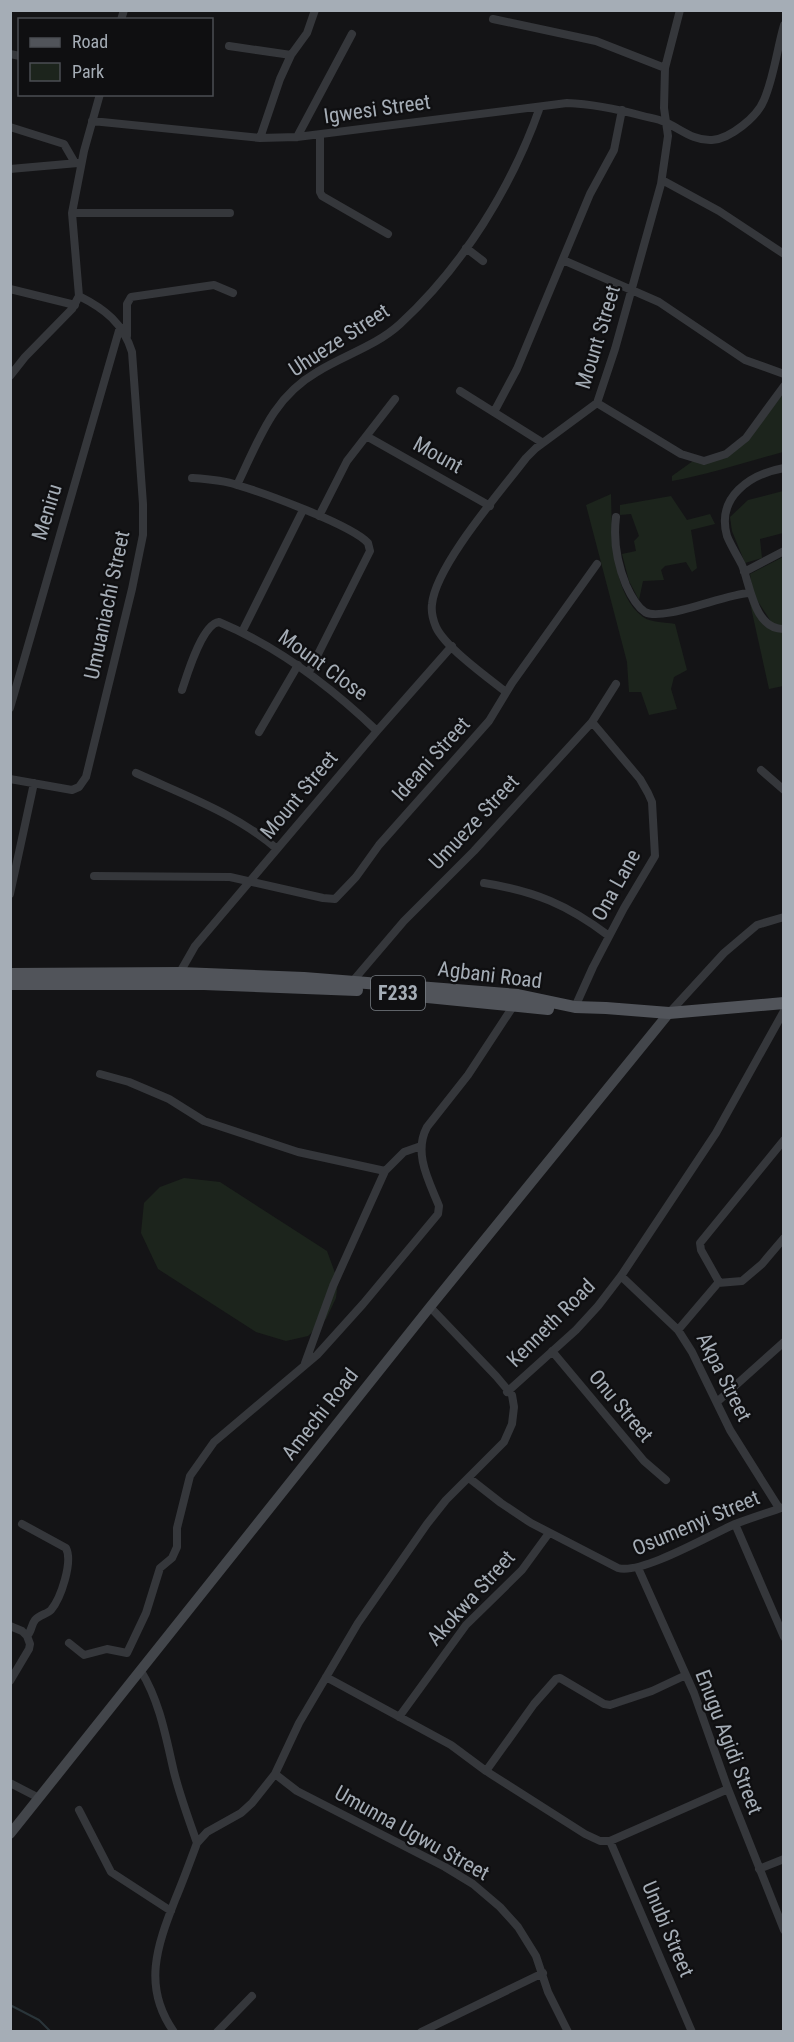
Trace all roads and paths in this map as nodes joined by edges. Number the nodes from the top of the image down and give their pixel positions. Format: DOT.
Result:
graph roads {
  1 [pos="315,10"];
  2 [pos="680,10"];
  3 [pos="493,19"];
  4 [pos="783,25"];
  5 [pos="352,34"];
  6 [pos="229,46"];
  7 [pos="291,55"];
  8 [pos="665,68"];
  9 [pos="99,96"];
  10 [pos="540,107"];
  11 [pos="622,110"];
  12 [pos="92,121"];
  13 [pos="665,122"];
  14 [pos="10,127"];
  15 [pos="320,135"];
  16 [pos="297,137"];
  17 [pos="260,138"];
  18 [pos="79,163"];
  19 [pos="10,169"];
  20 [pos="662,180"];
  21 [pos="72,213"];
  22 [pos="230,213"];
  23 [pos="388,234"];
  24 [pos="466,248"];
  25 [pos="783,254"];
  26 [pos="563,260"];
  27 [pos="483,261"];
  28 [pos="10,289"];
  29 [pos="631,291"];
  30 [pos="233,293"];
  31 [pos="79,296"];
  32 [pos="75,305"];
  33 [pos="120,327"];
  34 [pos="127,338"];
  35 [pos="783,374"];
  36 [pos="10,376"];
  37 [pos="783,386"];
  38 [pos="460,391"];
  39 [pos="395,399"];
  40 [pos="597,403"];
  41 [pos="494,412"];
  42 [pos="368,437"];
  43 [pos="543,443"];
  44 [pos="783,468"];
  45 [pos="192,477"];
  46 [pos="237,485"];
  47 [pos="489,506"];
  48 [pos="303,510"];
  49 [pos="319,516"];
  50 [pos="616,517"];
  51 [pos="783,551"];
  52 [pos="597,564"];
  53 [pos="744,572"];
  54 [pos="748,593"];
  55 [pos="783,629"];
  56 [pos="242,632"];
  57 [pos="452,646"];
  58 [pos="298,665"];
  59 [pos="309,672"];
  60 [pos="616,684"];
  61 [pos="182,690"];
  62 [pos="506,692"];
  63 [pos="10,708"];
  64 [pos="592,722"];
  65 [pos="377,731"];
  66 [pos="259,732"];
  67 [pos="761,770"];
  68 [pos="136,773"];
  69 [pos="10,778"];
  70 [pos="34,783"];
  71 [pos="783,790"];
  72 [pos="277,849"];
  73 [pos="94,876"];
  74 [pos="484,882"];
  75 [pos="248,883"];
  76 [pos="10,894"];
  77 [pos="783,917"];
  78 [pos="609,936"];
  79 [pos="181,973"];
  80 [pos="10,974"];
  81 [pos="352,982"];
  82 [pos="10,984"];
  83 [pos="174,984"];
  84 [pos="516,1000"];
  85 [pos="575,1007"];
  86 [pos="783,1007"];
  87 [pos="666,1017"];
  88 [pos="100,1074"];
  89 [pos="783,1140"];
  90 [pos="421,1146"];
  91 [pos="385,1171"];
  92 [pos="783,1238"];
  93 [pos="621,1276"];
  94 [pos="719,1282"];
  95 [pos="430,1307"];
  96 [pos="678,1330"];
  97 [pos="783,1342"];
  98 [pos="552,1351"];
  99 [pos="304,1366"];
  100 [pos="507,1392"];
  101 [pos="717,1402"];
  102 [pos="469,1478"];
  103 [pos="666,1480"];
  104 [pos="781,1508"];
  105 [pos="22,1524"];
  106 [pos="735,1524"];
  107 [pos="549,1533"];
  108 [pos="638,1568"];
  109 [pos="10,1626"];
  110 [pos="783,1633"];
  111 [pos="27,1636"];
  112 [pos="69,1643"];
  113 [pos="141,1671"];
  114 [pos="686,1675"];
  115 [pos="326,1677"];
  116 [pos="10,1681"];
  117 [pos="399,1717"];
  118 [pos="486,1771"];
  119 [pos="275,1774"];
  120 [pos="10,1783"];
  121 [pos="728,1789"];
  122 [pos="39,1798"];
  123 [pos="79,1810"];
  124 [pos="10,1834"];
  125 [pos="610,1841"];
  126 [pos="196,1843"];
  127 [pos="783,1859"];
  128 [pos="759,1869"];
  129 [pos="171,1911"];
  130 [pos="783,1930"];
  131 [pos="543,1973"];
  132 [pos="252,1996"];
  133 [pos="174,2031"];
  134 [pos="217,2031"];
  135 [pos="421,2031"];
  136 [pos="568,2031"];
  137 [pos="692,2031"];
  1 -- 7 [label="street"];
  2 -- 8 [label="street, Mount Street"];
  3 -- 8 [label="street"];
  4 -- 13 [label="street, Igwesi Street"];
  5 -- 16 [label="street"];
  6 -- 7 [label="street"];
  7 -- 17 [label="street"];
  8 -- 13 [label="street, Mount Street"];
  9 -- 12 [label="street"];
  10 -- 11 [label="street, Igwesi Street"];
  10 -- 15 [label="street, Igwesi Street"];
  10 -- 24 [label="street, Uhueze Street"];
  11 -- 13 [label="street, Igwesi Street"];
  11 -- 26 [label="street"];
  12 -- 17 [label="street, Igwesi Street"];
  12 -- 18 [label="street"];
  13 -- 20 [label="street, Mount Street"];
  14 -- 18 [label="street"];
  15 -- 16 [label="street, Igwesi Street"];
  15 -- 23 [label="street"];
  16 -- 17 [label="street, Igwesi Street"];
  18 -- 19 [label="street"];
  18 -- 21 [label="street"];
  20 -- 25 [label="street"];
  20 -- 29 [label="street, Mount Street"];
  21 -- 22 [label="street"];
  21 -- 31 [label="street"];
  24 -- 27 [label="street"];
  24 -- 46 [label="street, Uhueze Street"];
  26 -- 29 [label="street"];
  26 -- 41 [label="street"];
  28 -- 32 [label="street"];
  29 -- 35 [label="street"];
  29 -- 40 [label="street, Mount Street"];
  30 -- 34 [label="street"];
  31 -- 32 [label="street"];
  31 -- 33 [label="street, Umuaniachi Street"];
  32 -- 36 [label="street"];
  33 -- 34 [label="street, Umuaniachi Street"];
  33 -- 63 [label="street, Meniru"];
  34 -- 70 [label="street, Umuaniachi Street"];
  37 -- 40 [label="street"];
  38 -- 41 [label="street"];
  39 -- 42 [label="street"];
  40 -- 43 [label="street, Mount Street"];
  41 -- 43 [label="street"];
  42 -- 47 [label="street, Mount"];
  42 -- 49 [label="street"];
  43 -- 47 [label="street, Mount Street"];
  44 -- 53 [label="street"];
  45 -- 46 [label="street"];
  46 -- 48 [label="street"];
  47 -- 57 [label="street, Mount Street"];
  48 -- 49 [label="street"];
  48 -- 56 [label="street"];
  49 -- 59 [label="street"];
  50 -- 54 [label="street"];
  51 -- 53 [label="street"];
  52 -- 62 [label="street, Ideani Street"];
  53 -- 54 [label="street"];
  54 -- 55 [label="street"];
  56 -- 58 [label="street, Mount Close"];
  56 -- 61 [label="street, Mount Close"];
  57 -- 62 [label="street, Mount Street"];
  57 -- 65 [label="street, Mount Street"];
  58 -- 59 [label="street, Mount Close"];
  58 -- 66 [label="street"];
  59 -- 65 [label="street, Mount Close"];
  60 -- 64 [label="street, Umueze Street"];
  62 -- 75 [label="street, Ideani Street"];
  64 -- 78 [label="street, Ona Lane"];
  64 -- 81 [label="street, Umueze Street"];
  65 -- 72 [label="street, Mount Street"];
  67 -- 71 [label="street"];
  68 -- 72 [label="street"];
  69 -- 70 [label="street"];
  70 -- 76 [label="street"];
  72 -- 75 [label="street, Mount Street"];
  73 -- 75 [label="street"];
  74 -- 78 [label="street"];
  75 -- 79 [label="street, Mount Street"];
  77 -- 87 [label="street"];
  78 -- 85 [label="street, Ona Lane"];
  79 -- 80 [label="main road, Agbani Road / F233"];
  79 -- 81 [label="main road, Agbani Road / F233"];
  79 -- 83 [label="street, Mount Street"];
  81 -- 84 [label="main road, Agbani Road / F233"];
  82 -- 83 [label="main road, Agbani Road / F233"];
  83 -- 84 [label="main road, Agbani Road / F233"];
  84 -- 85 [label="main road, Agbani Road / F233"];
  84 -- 87 [label="main road, Agbani Road / F233"];
  84 -- 90 [label="street"];
  85 -- 87 [label="main road, Agbani Road / F233"];
  86 -- 87 [label="main road, Agbani Road / F233"];
  86 -- 93 [label="street, Kenneth Road"];
  87 -- 95 [label="main road, Amechi Road"];
  88 -- 91 [label="street"];
  89 -- 94 [label="street"];
  90 -- 91 [label="street"];
  90 -- 99 [label="street"];
  91 -- 99 [label="street"];
  92 -- 94 [label="street"];
  93 -- 96 [label="street, Akpa Street"];
  93 -- 98 [label="street, Kenneth Road"];
  94 -- 96 [label="street"];
  95 -- 100 [label="street"];
  95 -- 113 [label="main road, Amechi Road"];
  96 -- 101 [label="street, Akpa Street"];
  97 -- 101 [label="street"];
  98 -- 100 [label="street, Kenneth Road"];
  98 -- 103 [label="street, Onu Street"];
  99 -- 112 [label="street"];
  100 -- 102 [label="street, Kenneth Road"];
  101 -- 104 [label="street, Akpa Street"];
  102 -- 107 [label="street, Osumenyi Street"];
  102 -- 115 [label="street, Kenneth Road"];
  104 -- 106 [label="street, Osumenyi Street"];
  105 -- 111 [label="street"];
  106 -- 108 [label="street, Osumenyi Street"];
  106 -- 110 [label="street"];
  107 -- 108 [label="street, Osumenyi Street"];
  107 -- 117 [label="street, Akokwa Street"];
  108 -- 114 [label="street, Enugu Agidi Street"];
  109 -- 111 [label="street"];
  111 -- 116 [label="street"];
  113 -- 122 [label="main road, Amechi Road"];
  113 -- 126 [label="street"];
  114 -- 118 [label="street"];
  114 -- 121 [label="street, Enugu Agidi Street"];
  115 -- 117 [label="street"];
  115 -- 119 [label="street, Kenneth Road"];
  117 -- 118 [label="street"];
  118 -- 125 [label="street"];
  119 -- 126 [label="street, Kenneth Road"];
  119 -- 131 [label="street, Umunna Ugwu Street"];
  120 -- 122 [label="street"];
  121 -- 125 [label="street"];
  121 -- 128 [label="street, Enugu Agidi Street"];
  122 -- 124 [label="main road, Amechi Road"];
  123 -- 129 [label="street"];
  125 -- 137 [label="street, Unubi Street"];
  126 -- 129 [label="street"];
  127 -- 128 [label="street"];
  128 -- 130 [label="street, Enugu Agidi Street"];
  129 -- 133 [label="street"];
  131 -- 135 [label="street"];
  131 -- 136 [label="street, Umunna Ugwu Street"];
  132 -- 134 [label="street"];
}
